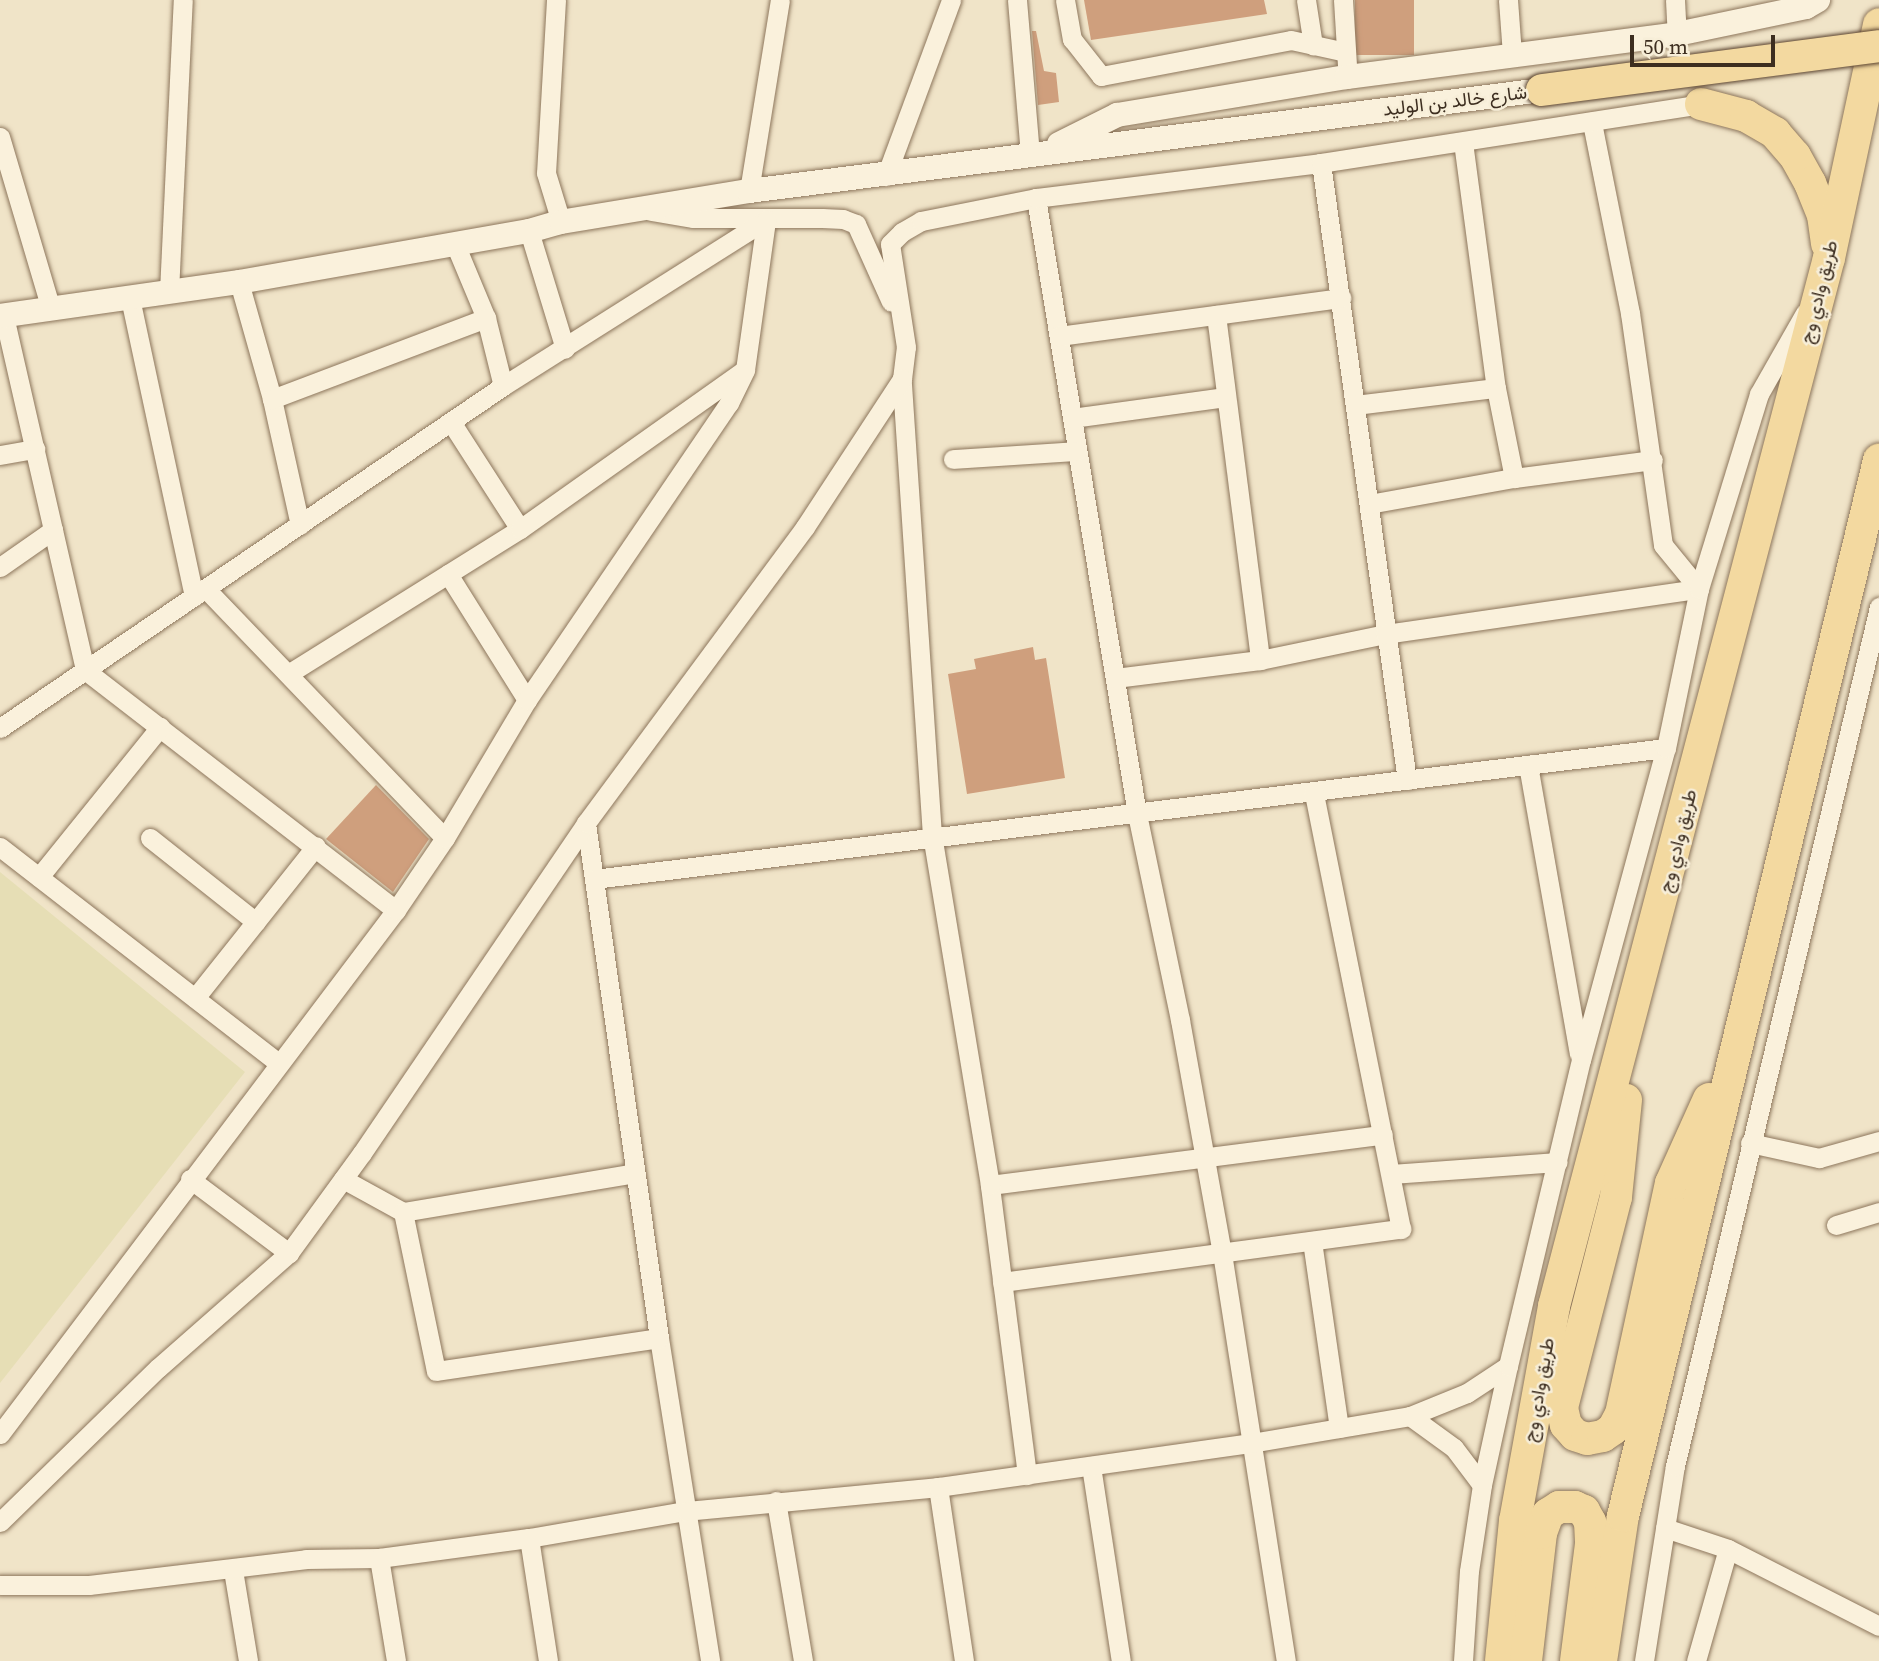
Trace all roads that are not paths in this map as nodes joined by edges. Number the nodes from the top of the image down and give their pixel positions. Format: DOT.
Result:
graph roads {
  1 [pos="183,0"];
  2 [pos="556,0"];
  3 [pos="780,0"];
  4 [pos="951,0"];
  5 [pos="1017,0"];
  6 [pos="1065,0"];
  7 [pos="1306,0"];
  8 [pos="1343,0"];
  9 [pos="1508,0"];
  10 [pos="1675,0"];
  11 [pos="1818,0"];
  12 [pos="1879,24"];
  13 [pos="1677,34"];
  14 [pos="1313,45"];
  15 [pos="1879,46"];
  16 [pos="1512,55"];
  17 [pos="1347,65"];
  18 [pos="1542,90"];
  19 [pos="1701,104"];
  20 [pos="1592,122"];
  21 [pos="0,137"];
  22 [pos="1463,142"];
  23 [pos="1036,154"];
  24 [pos="1321,163"];
  25 [pos="886,176"];
  26 [pos="749,191"];
  27 [pos="1037,198"];
  28 [pos="639,209"];
  29 [pos="766,219"];
  30 [pos="561,222"];
  31 [pos="529,231"];
  32 [pos="455,244"];
  33 [pos="1826,270"];
  34 [pos="239,282"];
  35 [pos="169,292"];
  36 [pos="130,298"];
  37 [pos="1340,298"];
  38 [pos="51,309"];
  39 [pos="1216,315"];
  40 [pos="2,316"];
  41 [pos="486,318"];
  42 [pos="1059,337"];
  43 [pos="906,347"];
  44 [pos="565,349"];
  45 [pos="746,370"];
  46 [pos="902,379"];
  47 [pos="503,386"];
  48 [pos="1496,388"];
  49 [pos="1226,397"];
  50 [pos="272,399"];
  51 [pos="1355,405"];
  52 [pos="1072,418"];
  53 [pos="451,422"];
  54 [pos="35,449"];
  55 [pos="1077,450"];
  56 [pos="0,455"];
  57 [pos="953,459"];
  58 [pos="1653,460"];
  59 [pos="1879,460"];
  60 [pos="1514,478"];
  61 [pos="1369,504"];
  62 [pos="300,525"];
  63 [pos="53,530"];
  64 [pos="520,530"];
  65 [pos="0,567"];
  66 [pos="449,574"];
  67 [pos="1699,589"];
  68 [pos="200,592"];
  69 [pos="1879,607"];
  70 [pos="1385,634"];
  71 [pos="1260,660"];
  72 [pos="85,670"];
  73 [pos="288,674"];
  74 [pos="1115,678"];
  75 [pos="527,700"];
  76 [pos="160,727"];
  77 [pos="0,728"];
  78 [pos="1666,748"];
  79 [pos="1528,765"];
  80 [pos="1407,780"];
  81 [pos="1314,792"];
  82 [pos="1137,814"];
  83 [pos="586,823"];
  84 [pos="932,836"];
  85 [pos="150,838"];
  86 [pos="445,838"];
  87 [pos="0,846"];
  88 [pos="316,846"];
  89 [pos="39,877"];
  90 [pos="594,879"];
  91 [pos="396,910"];
  92 [pos="256,922"];
  93 [pos="195,998"];
  94 [pos="1635,1009"];
  95 [pos="1740,1033"];
  96 [pos="1581,1060"];
  97 [pos="278,1063"];
  98 [pos="1383,1135"];
  99 [pos="1879,1141"];
  100 [pos="1750,1143"];
  101 [pos="1205,1158"];
  102 [pos="1558,1162"];
  103 [pos="635,1173"];
  104 [pos="1391,1174"];
  105 [pos="190,1179"];
  106 [pos="343,1179"];
  107 [pos="990,1185"];
  108 [pos="403,1212"];
  109 [pos="1879,1212"];
  110 [pos="1836,1225"];
  111 [pos="1312,1241"];
  112 [pos="1222,1252"];
  113 [pos="289,1253"];
  114 [pos="1002,1282"];
  115 [pos="659,1338"];
  116 [pos="1508,1366"];
  117 [pos="1410,1416"];
  118 [pos="1339,1428"];
  119 [pos="0,1434"];
  120 [pos="1251,1443"];
  121 [pos="1091,1466"];
  122 [pos="1027,1475"];
  123 [pos="1482,1485"];
  124 [pos="938,1487"];
  125 [pos="776,1502"];
  126 [pos="686,1511"];
  127 [pos="0,1522"];
  128 [pos="1665,1528"];
  129 [pos="529,1538"];
  130 [pos="1728,1549"];
  131 [pos="379,1558"];
  132 [pos="233,1570"];
  133 [pos="0,1585"];
  134 [pos="1879,1626"];
  135 [pos="248,1661"];
  136 [pos="396,1661"];
  137 [pos="548,1661"];
  138 [pos="710,1661"];
  139 [pos="803,1661"];
  140 [pos="964,1661"];
  141 [pos="1121,1661"];
  142 [pos="1286,1661"];
  143 [pos="1463,1661"];
  144 [pos="1500,1661"];
  145 [pos="1526,1661"];
  146 [pos="1576,1661"];
  147 [pos="1601,1661"];
  148 [pos="1644,1661"];
  149 [pos="1696,1661"];
  1 -- 35 [label="street"];
  2 -- 30 [label="street"];
  3 -- 26 [label="street"];
  4 -- 25 [label="street"];
  5 -- 23 [label="street"];
  6 -- 14 [label="street"];
  7 -- 14 [label="street"];
  8 -- 17 [label="street"];
  9 -- 16 [label="street"];
  10 -- 13 [label="street"];
  11 -- 13 [label="street"];
  12 -- 33 [label="main road, طريق وادي وج"];
  13 -- 16 [label="street"];
  14 -- 17 [label="street"];
  15 -- 18 [label="main road, شارع خالد بن الوليد, bridge"];
  16 -- 17 [label="street"];
  17 -- 23 [label="street"];
  18 -- 23 [label="street, شارع خالد بن الوليد"];
  19 -- 20 [label="street"];
  19 -- 33 [label="main road"];
  20 -- 22 [label="street"];
  20 -- 58 [label="street"];
  21 -- 38 [label="street"];
  22 -- 24 [label="street"];
  22 -- 48 [label="street"];
  23 -- 25 [label="street, شارع خالد بن الوليد"];
  24 -- 27 [label="street"];
  24 -- 37 [label="street"];
  25 -- 26 [label="street, شارع خالد بن الوليد"];
  26 -- 28 [label="street, شارع خالد بن الوليد"];
  27 -- 42 [label="street"];
  27 -- 43 [label="street"];
  28 -- 29 [label="street"];
  28 -- 30 [label="street, شارع خالد بن الوليد"];
  29 -- 43 [label="street"];
  29 -- 44 [label="street"];
  29 -- 45 [label="street"];
  30 -- 31 [label="street, شارع خالد بن الوليد"];
  31 -- 32 [label="street, شارع خالد بن الوليد"];
  31 -- 44 [label="street"];
  32 -- 34 [label="street, شارع خالد بن الوليد"];
  32 -- 41 [label="street"];
  33 -- 67 [label="street"];
  33 -- 94 [label="main road, طريق وادي وج"];
  34 -- 35 [label="street, شارع خالد بن الوليد"];
  34 -- 50 [label="street"];
  35 -- 36 [label="street, شارع خالد بن الوليد"];
  36 -- 38 [label="street, شارع خالد بن الوليد"];
  36 -- 68 [label="street"];
  37 -- 39 [label="street"];
  37 -- 51 [label="street"];
  38 -- 40 [label="street, شارع خالد بن الوليد"];
  39 -- 42 [label="street"];
  39 -- 49 [label="street"];
  40 -- 54 [label="street"];
  41 -- 47 [label="street"];
  41 -- 50 [label="street"];
  42 -- 52 [label="street"];
  43 -- 46 [label="street"];
  44 -- 47 [label="street"];
  45 -- 64 [label="street"];
  45 -- 75 [label="street"];
  46 -- 83 [label="street"];
  46 -- 84 [label="street"];
  47 -- 53 [label="street"];
  48 -- 51 [label="street"];
  48 -- 60 [label="street"];
  49 -- 52 [label="street"];
  49 -- 71 [label="street"];
  50 -- 62 [label="street"];
  51 -- 61 [label="street"];
  52 -- 55 [label="street"];
  53 -- 62 [label="street"];
  53 -- 64 [label="street"];
  54 -- 56 [label="street"];
  54 -- 63 [label="street"];
  55 -- 57 [label="street"];
  55 -- 74 [label="street"];
  58 -- 60 [label="street"];
  58 -- 67 [label="street"];
  59 -- 95 [label="main road"];
  60 -- 61 [label="street"];
  61 -- 70 [label="street"];
  62 -- 68 [label="street"];
  63 -- 65 [label="street"];
  63 -- 72 [label="street"];
  64 -- 66 [label="street"];
  66 -- 73 [label="street"];
  66 -- 75 [label="street"];
  67 -- 70 [label="street"];
  67 -- 78 [label="street"];
  68 -- 72 [label="street"];
  68 -- 73 [label="street"];
  69 -- 100 [label="street"];
  70 -- 71 [label="street"];
  70 -- 80 [label="street"];
  71 -- 74 [label="street"];
  72 -- 76 [label="street"];
  72 -- 77 [label="street"];
  73 -- 86 [label="street"];
  74 -- 82 [label="street"];
  75 -- 86 [label="street"];
  76 -- 88 [label="street"];
  76 -- 89 [label="street"];
  78 -- 79 [label="street"];
  78 -- 96 [label="street"];
  79 -- 80 [label="street"];
  79 -- 96 [label="street"];
  80 -- 81 [label="street"];
  81 -- 82 [label="street"];
  81 -- 98 [label="street"];
  82 -- 84 [label="street"];
  82 -- 101 [label="street"];
  83 -- 90 [label="street"];
  83 -- 106 [label="street"];
  84 -- 90 [label="street"];
  84 -- 107 [label="street"];
  85 -- 92 [label="street"];
  86 -- 91 [label="street"];
  87 -- 89 [label="street"];
  88 -- 91 [label="street"];
  88 -- 92 [label="street"];
  89 -- 93 [label="street"];
  90 -- 103 [label="street"];
  91 -- 97 [label="street"];
  92 -- 93 [label="street"];
  93 -- 97 [label="street"];
  94 -- 95 [label="main road"];
  94 -- 144 [label="main road, طريق وادي وج"];
  95 -- 147 [label="main road"];
  96 -- 102 [label="street"];
  97 -- 105 [label="street"];
  98 -- 101 [label="street"];
  98 -- 104 [label="street"];
  99 -- 100 [label="street"];
  100 -- 128 [label="street"];
  101 -- 107 [label="street"];
  101 -- 112 [label="street"];
  102 -- 104 [label="street"];
  102 -- 116 [label="street"];
  103 -- 108 [label="street"];
  103 -- 115 [label="street"];
  104 -- 111 [label="street"];
  105 -- 113 [label="street"];
  105 -- 119 [label="street"];
  106 -- 108 [label="street"];
  106 -- 113 [label="street"];
  107 -- 114 [label="street"];
  108 -- 115 [label="street"];
  109 -- 110 [label="street"];
  111 -- 112 [label="street"];
  111 -- 118 [label="street"];
  112 -- 114 [label="street"];
  112 -- 120 [label="street"];
  113 -- 127 [label="street"];
  114 -- 122 [label="street"];
  115 -- 126 [label="street"];
  116 -- 117 [label="street"];
  116 -- 123 [label="street"];
  117 -- 118 [label="street"];
  117 -- 123 [label="street"];
  118 -- 120 [label="street"];
  120 -- 121 [label="street"];
  120 -- 142 [label="street"];
  121 -- 122 [label="street"];
  121 -- 141 [label="street"];
  122 -- 124 [label="street"];
  123 -- 143 [label="street"];
  124 -- 125 [label="street"];
  124 -- 140 [label="street"];
  125 -- 126 [label="street"];
  125 -- 139 [label="street"];
  126 -- 129 [label="street"];
  126 -- 138 [label="street"];
  128 -- 130 [label="street"];
  128 -- 148 [label="street"];
  129 -- 131 [label="street"];
  129 -- 137 [label="street"];
  130 -- 134 [label="street"];
  130 -- 149 [label="street"];
  131 -- 132 [label="street"];
  131 -- 136 [label="street"];
  132 -- 133 [label="street"];
  132 -- 135 [label="street"];
  145 -- 146 [label="main road"];
}
